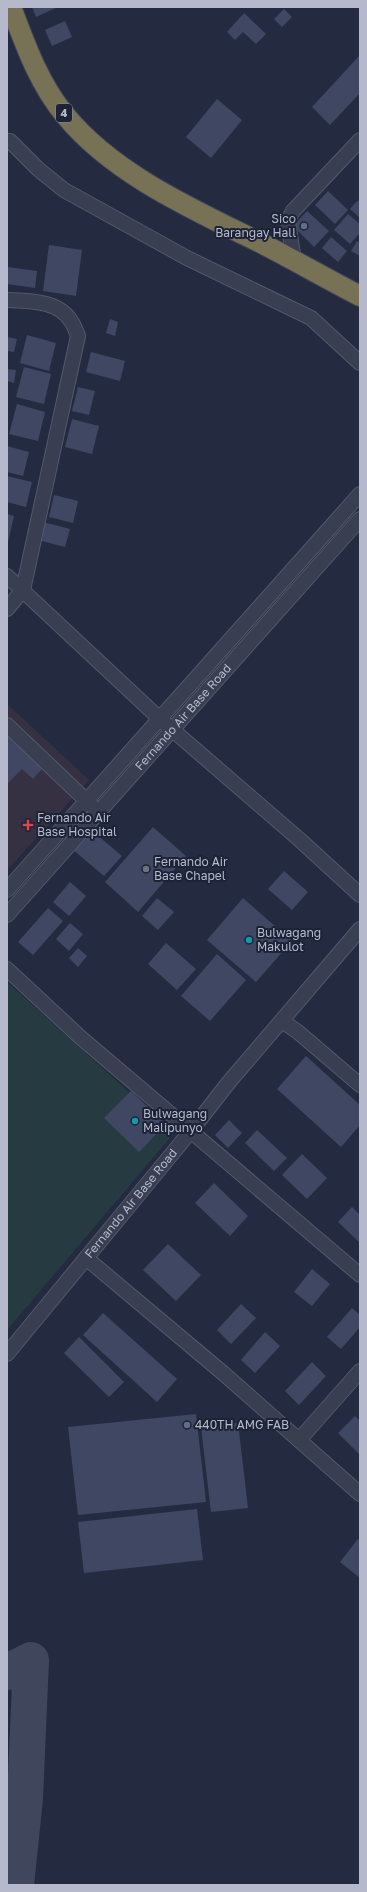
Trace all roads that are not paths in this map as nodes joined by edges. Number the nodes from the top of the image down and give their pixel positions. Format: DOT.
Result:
graph roads {
  1 [pos="11,7"];
  2 [pos="360,140"];
  3 [pos="7,141"];
  4 [pos="294,261"];
  5 [pos="360,296"];
  6 [pos="7,300"];
  7 [pos="360,363"];
  8 [pos="360,494"];
  9 [pos="360,519"];
  10 [pos="295,567"];
  11 [pos="7,576"];
  12 [pos="306,580"];
  13 [pos="278,586"];
  14 [pos="23,590"];
  15 [pos="290,599"];
  16 [pos="7,609"];
  17 [pos="160,719"];
  18 [pos="7,725"];
  19 [pos="173,730"];
  20 [pos="86,801"];
  21 [pos="100,813"];
  22 [pos="7,890"];
  23 [pos="7,894"];
  24 [pos="360,895"];
  25 [pos="18,903"];
  26 [pos="7,915"];
  27 [pos="360,929"];
  28 [pos="7,969"];
  29 [pos="282,1021"];
  30 [pos="360,1085"];
  31 [pos="190,1132"];
  32 [pos="86,1258"];
  33 [pos="360,1275"];
  34 [pos="7,1354"];
  35 [pos="360,1371"];
  36 [pos="299,1440"];
  37 [pos="360,1494"];
  1 -- 4 [label="highway, 4"];
  2 -- 4 [label="street"];
  3 -- 7 [label="street"];
  4 -- 5 [label="highway, 4"];
  6 -- 14 [label="street"];
  8 -- 10 [label="street, Fernando Air Base Road"];
  9 -- 12 [label="street, Fernando Air Base Road"];
  10 -- 12 [label="street"];
  10 -- 13 [label="street, Fernando Air Base Road"];
  11 -- 14 [label="street"];
  12 -- 15 [label="street, Fernando Air Base Road"];
  13 -- 15 [label="street"];
  13 -- 17 [label="street, Fernando Air Base Road"];
  14 -- 16 [label="street"];
  14 -- 17 [label="street"];
  15 -- 19 [label="street, Fernando Air Base Road"];
  17 -- 19 [label="street"];
  17 -- 20 [label="street, Fernando Air Base Road"];
  18 -- 20 [label="street"];
  19 -- 21 [label="street, Fernando Air Base Road"];
  19 -- 24 [label="street"];
  20 -- 21 [label="street"];
  20 -- 22 [label="street, Fernando Air Base Road"];
  21 -- 25 [label="street, Fernando Air Base Road"];
  23 -- 25 [label="street"];
  25 -- 26 [label="street, Fernando Air Base Road"];
  27 -- 29 [label="street, Fernando Air Base Road"];
  28 -- 31 [label="street"];
  29 -- 30 [label="street"];
  29 -- 31 [label="street, Fernando Air Base Road"];
  31 -- 32 [label="street, Fernando Air Base Road"];
  31 -- 33 [label="street"];
  32 -- 34 [label="street, Fernando Air Base Road"];
  32 -- 36 [label="street"];
  35 -- 36 [label="street"];
  36 -- 37 [label="street"];
}
